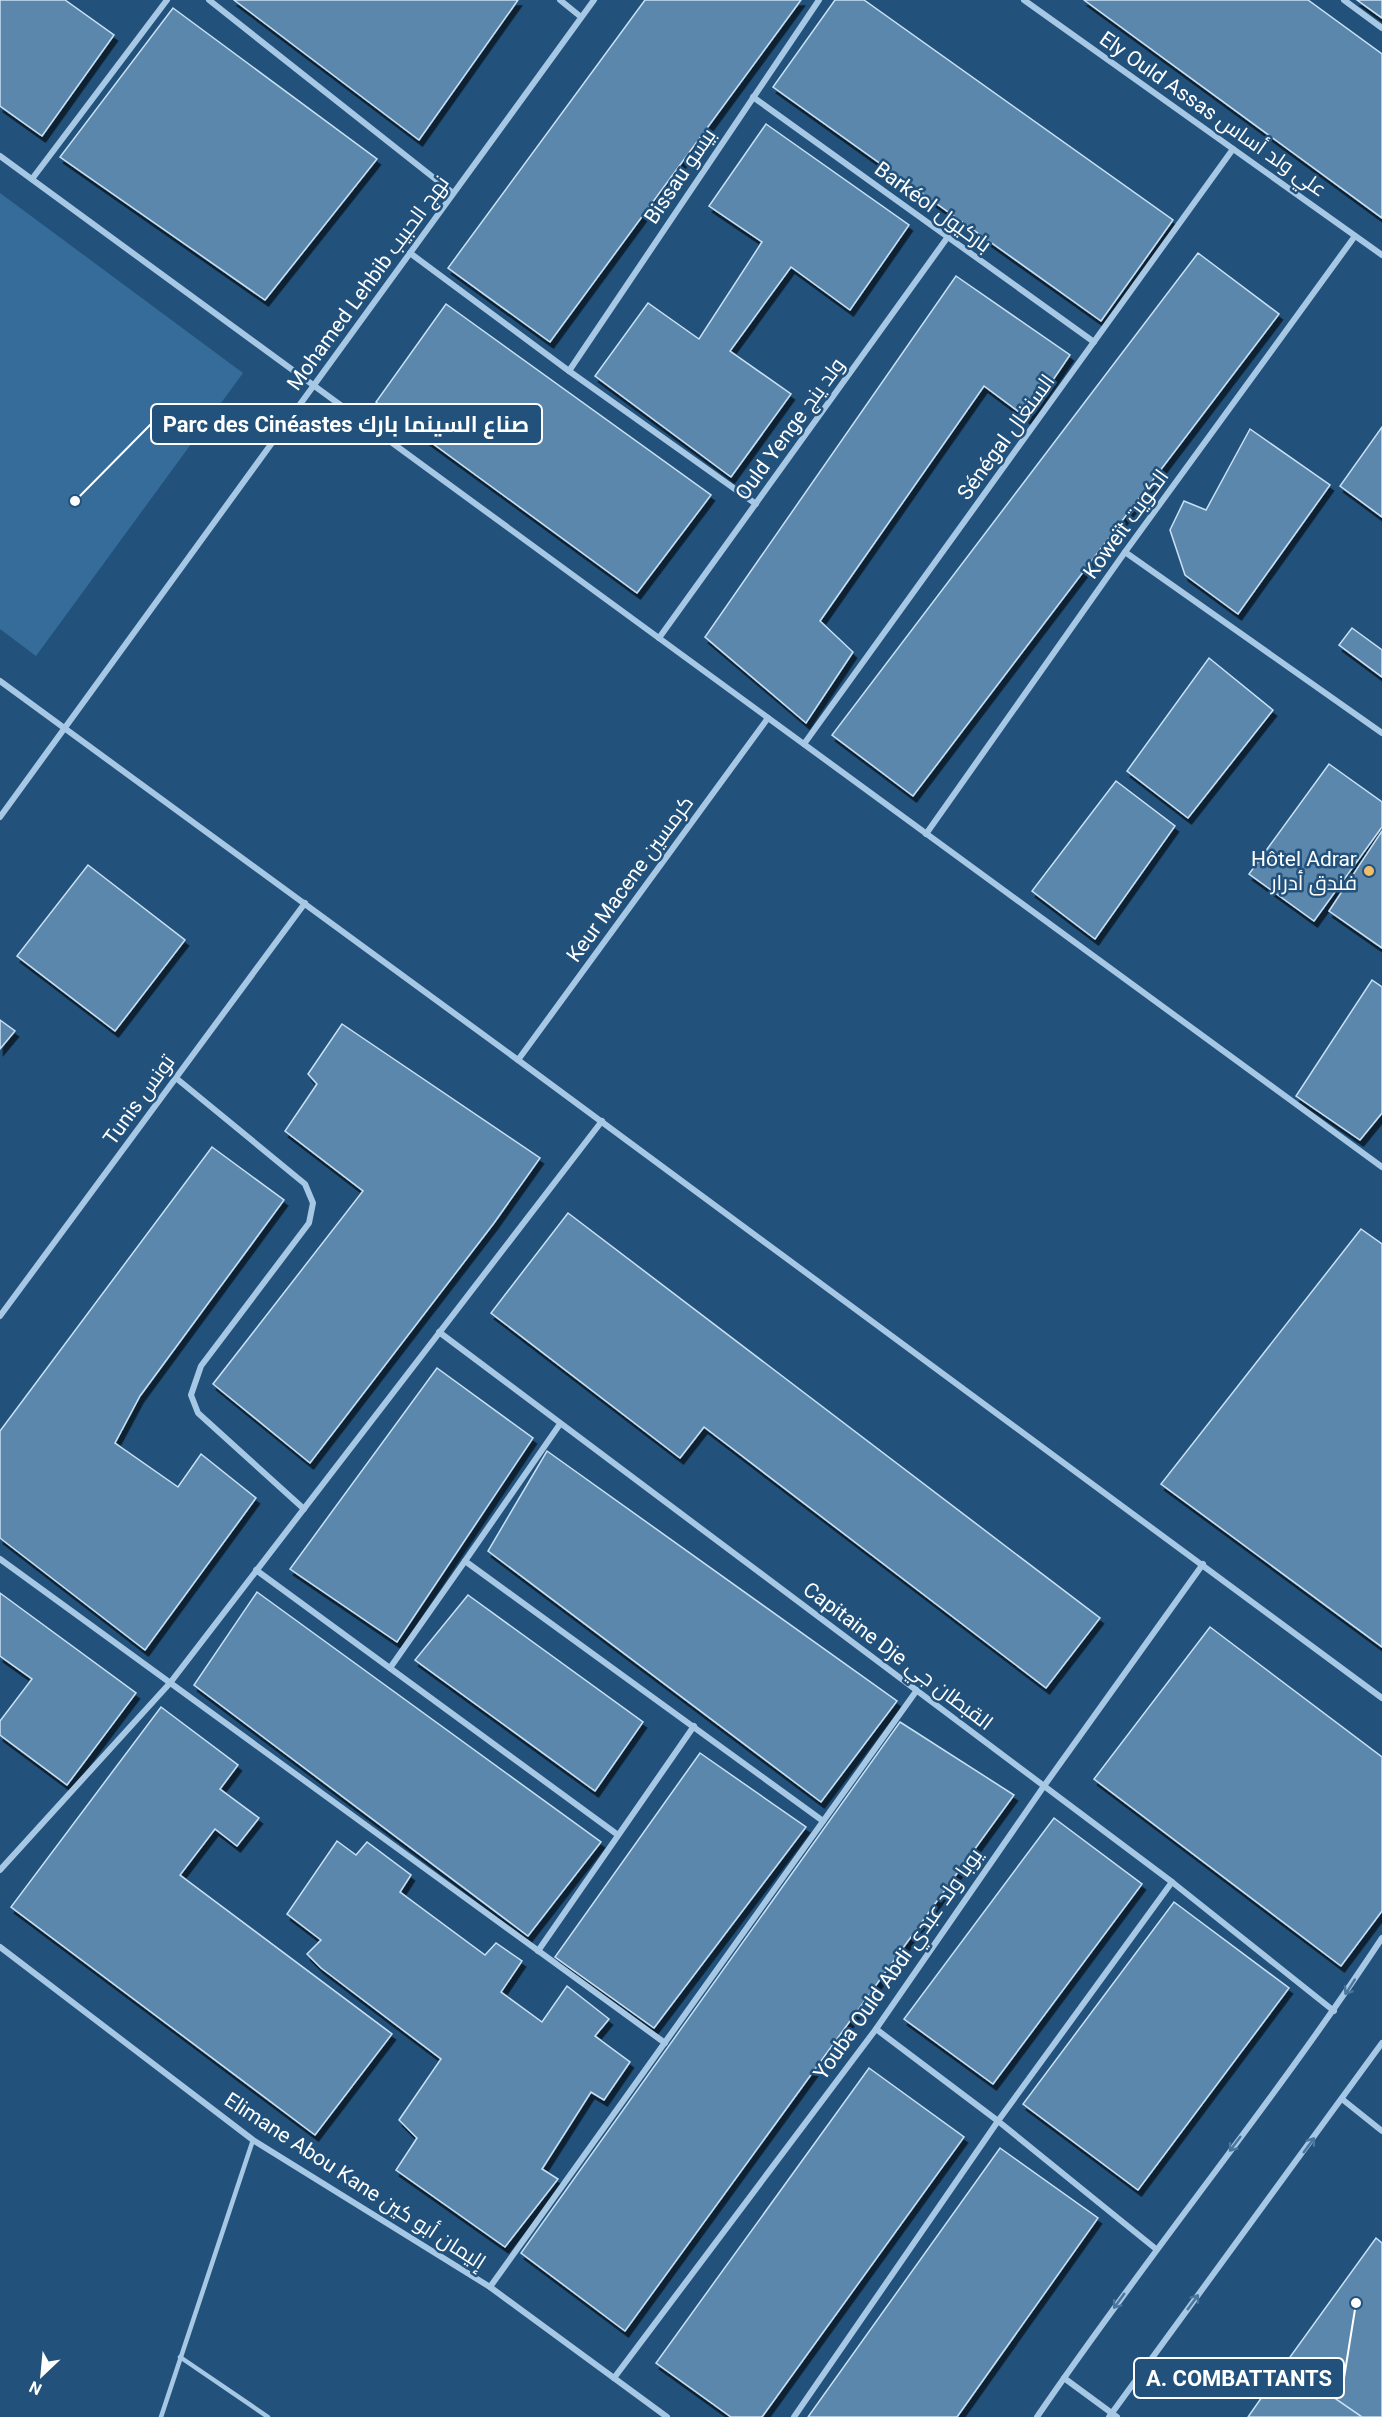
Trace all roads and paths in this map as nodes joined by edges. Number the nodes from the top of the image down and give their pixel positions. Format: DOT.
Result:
graph roads {
  1 [pos="167,0"];
  2 [pos="209,0"];
  3 [pos="560,0"];
  4 [pos="594,0"];
  5 [pos="819,0"];
  6 [pos="1024,0"];
  7 [pos="1344,0"];
  8 [pos="581,17"];
  9 [pos="1382,28"];
  10 [pos="753,96"];
  11 [pos="1233,149"];
  12 [pos="0,156"];
  13 [pos="32,179"];
  14 [pos="453,193"];
  15 [pos="1355,236"];
  16 [pos="947,238"];
  17 [pos="410,253"];
  18 [pos="1382,255"];
  19 [pos="1095,342"];
  20 [pos="569,371"];
  21 [pos="314,386"];
  22 [pos="756,504"];
  23 [pos="1125,552"];
  24 [pos="659,638"];
  25 [pos="0,681"];
  26 [pos="768,718"];
  27 [pos="65,729"];
  28 [pos="1382,733"];
  29 [pos="804,744"];
  30 [pos="0,817"];
  31 [pos="926,834"];
  32 [pos="305,903"];
  33 [pos="518,1060"];
  34 [pos="176,1078"];
  35 [pos="602,1121"];
  36 [pos="1382,1167"];
  37 [pos="0,1316"];
  38 [pos="439,1332"];
  39 [pos="561,1424"];
  40 [pos="304,1509"];
  41 [pos="0,1559"];
  42 [pos="465,1561"];
  43 [pos="1203,1564"];
  44 [pos="256,1570"];
  45 [pos="390,1668"];
  46 [pos="170,1683"];
  47 [pos="917,1690"];
  48 [pos="1382,1698"];
  49 [pos="694,1726"];
  50 [pos="1044,1786"];
  51 [pos="823,1821"];
  52 [pos="618,1835"];
  53 [pos="0,1870"];
  54 [pos="1172,1882"];
  55 [pos="1382,1938"];
  56 [pos="0,1947"];
  57 [pos="538,1951"];
  58 [pos="1334,2011"];
  59 [pos="876,2029"];
  60 [pos="665,2043"];
  61 [pos="1382,2043"];
  62 [pos="1342,2099"];
  63 [pos="998,2121"];
  64 [pos="1382,2131"];
  65 [pos="253,2140"];
  66 [pos="1156,2249"];
  67 [pos="490,2287"];
  68 [pos="180,2357"];
  69 [pos="614,2378"];
  70 [pos="1064,2378"];
  71 [pos="1113,2416"];
  72 [pos="161,2417"];
  73 [pos="267,2417"];
  74 [pos="667,2417"];
  75 [pos="794,2417"];
  76 [pos="1037,2417"];
  1 -- 13 [label="street"];
  2 -- 14 [label="street"];
  3 -- 8 [label="street"];
  4 -- 8 [label="street, Mohamed Lehbib نهج الحبيب"];
  5 -- 10 [label="street, Bissau بيسو"];
  6 -- 11 [label="street, Ely Ould Assas علي ولد أساس"];
  7 -- 9 [label="street"];
  8 -- 14 [label="street, Mohamed Lehbib نهج الحبيب"];
  10 -- 16 [label="street, Barkéol باركيول"];
  10 -- 20 [label="street, Bissau بيسو"];
  11 -- 15 [label="street, Ely Ould Assas علي ولد أساس"];
  11 -- 19 [label="street, Sénégal السنغال"];
  12 -- 13 [label="street"];
  13 -- 21 [label="street"];
  14 -- 17 [label="street, Mohamed Lehbib نهج الحبيب"];
  15 -- 18 [label="street, Ely Ould Assas علي ولد أساس"];
  15 -- 23 [label="street, Koweït الكويت"];
  16 -- 19 [label="street, Barkéol باركيول"];
  16 -- 22 [label="street, Ould Yenge ولد ينج"];
  17 -- 20 [label="street"];
  17 -- 21 [label="street, Mohamed Lehbib نهج الحبيب"];
  19 -- 29 [label="street, Sénégal السنغال"];
  20 -- 22 [label="street"];
  21 -- 24 [label="street"];
  21 -- 27 [label="street, Mohamed Lehbib نهج الحبيب"];
  22 -- 24 [label="street, Ould Yenge ولد ينج"];
  23 -- 28 [label="street"];
  23 -- 31 [label="street, Koweït الكويت"];
  24 -- 26 [label="street"];
  25 -- 27 [label="street"];
  26 -- 29 [label="street"];
  26 -- 33 [label="street, Keur Macene كرمسين"];
  27 -- 30 [label="street, Mohamed Lehbib نهج الحبيب"];
  27 -- 32 [label="street"];
  29 -- 31 [label="street"];
  31 -- 36 [label="street"];
  32 -- 33 [label="street"];
  32 -- 34 [label="street, Tunis تونس"];
  33 -- 35 [label="street"];
  34 -- 37 [label="street, Tunis تونس"];
  34 -- 40 [label="street"];
  35 -- 38 [label="street"];
  35 -- 43 [label="street"];
  38 -- 39 [label="street, Capitaine Dje القبطان جي"];
  38 -- 40 [label="street"];
  39 -- 42 [label="street"];
  39 -- 47 [label="street, Capitaine Dje القبطان جي"];
  40 -- 44 [label="street"];
  41 -- 46 [label="street"];
  42 -- 45 [label="street"];
  42 -- 49 [label="street"];
  43 -- 48 [label="street"];
  43 -- 50 [label="street, Youba Ould Abdi يوبا ولد عبدي"];
  44 -- 45 [label="street"];
  44 -- 46 [label="street"];
  45 -- 52 [label="street"];
  46 -- 53 [label="street"];
  46 -- 57 [label="street"];
  47 -- 50 [label="street, Capitaine Dje القبطان جي"];
  47 -- 51 [label="street"];
  49 -- 51 [label="street"];
  49 -- 52 [label="street"];
  50 -- 54 [label="street, Capitaine Dje القبطان جي"];
  50 -- 59 [label="street, Youba Ould Abdi يوبا ولد عبدي"];
  51 -- 60 [label="street"];
  52 -- 57 [label="street"];
  54 -- 58 [label="street, Capitaine Dje القبطان جي"];
  54 -- 63 [label="street"];
  55 -- 58 [label="street, one-way"];
  56 -- 65 [label="street, Elimane Abou Kane إليمان أبو كين"];
  57 -- 60 [label="street"];
  58 -- 66 [label="street, one-way"];
  59 -- 63 [label="street"];
  59 -- 69 [label="street, Youba Ould Abdi يوبا ولد عبدي"];
  60 -- 67 [label="street"];
  61 -- 62 [label="street"];
  62 -- 64 [label="street"];
  71 -- 62 [label="street, one-way"];
  63 -- 66 [label="street"];
  63 -- 75 [label="street"];
  65 -- 67 [label="street, Elimane Abou Kane إليمان أبو كين"];
  65 -- 68 [label="lane"];
  66 -- 70 [label="street, one-way"];
  67 -- 69 [label="street, Elimane Abou Kane إليمان أبو كين"];
  68 -- 72 [label="lane"];
  68 -- 73 [label="lane"];
  69 -- 74 [label="street, Elimane Abou Kane إليمان أبو كين"];
  70 -- 71 [label="street"];
  70 -- 76 [label="street"];
}
